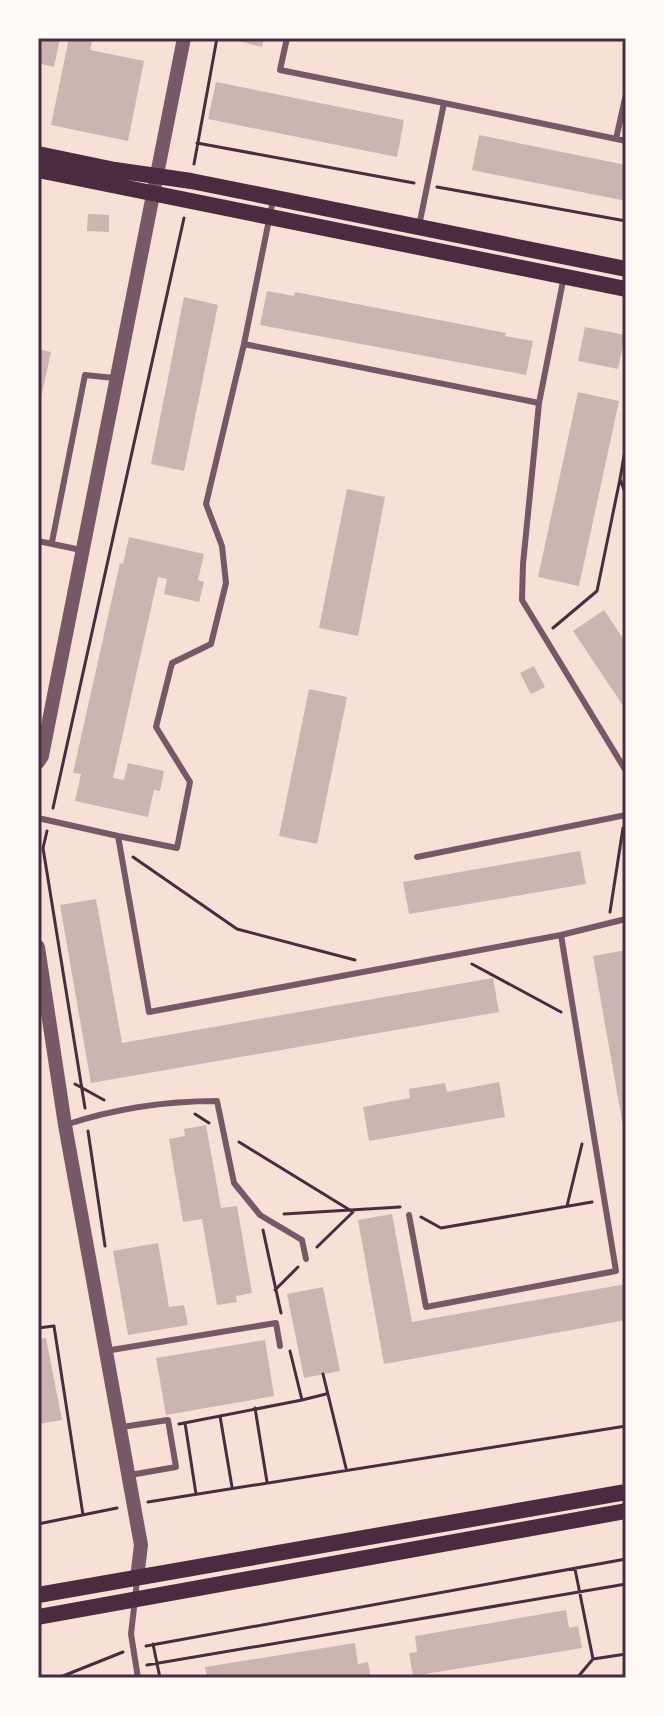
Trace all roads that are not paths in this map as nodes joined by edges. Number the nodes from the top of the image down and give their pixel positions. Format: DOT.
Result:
graph roads {
  1 [pos="287,38"];
  2 [pos="181,39"];
  3 [pos="626,94"];
  4 [pos="444,103"];
  5 [pos="616,139"];
  6 [pos="626,141"];
  7 [pos="38,154"];
  8 [pos="38,170"];
  9 [pos="156,176"];
  10 [pos="153,193"];
  11 [pos="273,198"];
  12 [pos="269,217"];
  13 [pos="419,226"];
  14 [pos="568,257"];
  15 [pos="626,269"];
  16 [pos="564,277"];
  17 [pos="626,289"];
  18 [pos="244,344"];
  19 [pos="117,378"];
  20 [pos="539,403"];
  21 [pos="38,541"];
  22 [pos="52,542"];
  23 [pos="83,550"];
  24 [pos="38,762"];
  25 [pos="626,771"];
  26 [pos="626,816"];
  27 [pos="38,818"];
  28 [pos="118,836"];
  29 [pos="417,857"];
  30 [pos="626,919"];
  31 [pos="561,935"];
  32 [pos="38,947"];
  33 [pos="65,1125"];
  34 [pos="413,1215"];
  35 [pos="306,1259"];
  36 [pos="280,1346"];
  37 [pos="105,1351"];
  38 [pos="119,1427"];
  39 [pos="127,1476"];
  40 [pos="626,1492"];
  41 [pos="626,1511"];
  42 [pos="137,1578"];
  43 [pos="38,1595"];
  44 [pos="135,1602"];
  45 [pos="38,1617"];
  46 [pos="138,1678"];
  1 -- 4 [label="lane"];
  2 -- 9 [label="street"];
  3 -- 5 [label="lane"];
  4 -- 5 [label="lane"];
  4 -- 13 [label="lane"];
  5 -- 6 [label="lane"];
  7 -- 9 [label="main road"];
  8 -- 10 [label="main road"];
  9 -- 10 [label="street"];
  9 -- 11 [label="main road"];
  10 -- 12 [label="main road"];
  10 -- 19 [label="street"];
  11 -- 12 [label="lane"];
  11 -- 13 [label="main road"];
  12 -- 16 [label="main road"];
  12 -- 18 [label="lane"];
  13 -- 14 [label="main road"];
  14 -- 15 [label="main road"];
  14 -- 16 [label="lane"];
  16 -- 17 [label="main road"];
  16 -- 20 [label="lane"];
  18 -- 20 [label="lane"];
  18 -- 28 [label="lane"];
  19 -- 22 [label="lane"];
  19 -- 23 [label="street"];
  20 -- 25 [label="lane"];
  21 -- 22 [label="lane"];
  22 -- 23 [label="lane"];
  23 -- 24 [label="street"];
  26 -- 29 [label="lane"];
  27 -- 28 [label="lane"];
  28 -- 31 [label="lane"];
  30 -- 31 [label="lane"];
  31 -- 34 [label="lane"];
  32 -- 33 [label="street"];
  33 -- 35 [label="lane"];
  33 -- 37 [label="street"];
  36 -- 37 [label="lane"];
  37 -- 38 [label="street"];
  38 -- 39 [label="street"];
  38 -- 39 [label="lane"];
  39 -- 42 [label="street"];
  40 -- 42 [label="main road"];
  41 -- 44 [label="main road"];
  42 -- 43 [label="main road"];
  42 -- 44 [label="lane"];
  44 -- 45 [label="main road"];
  44 -- 46 [label="lane"];
}
